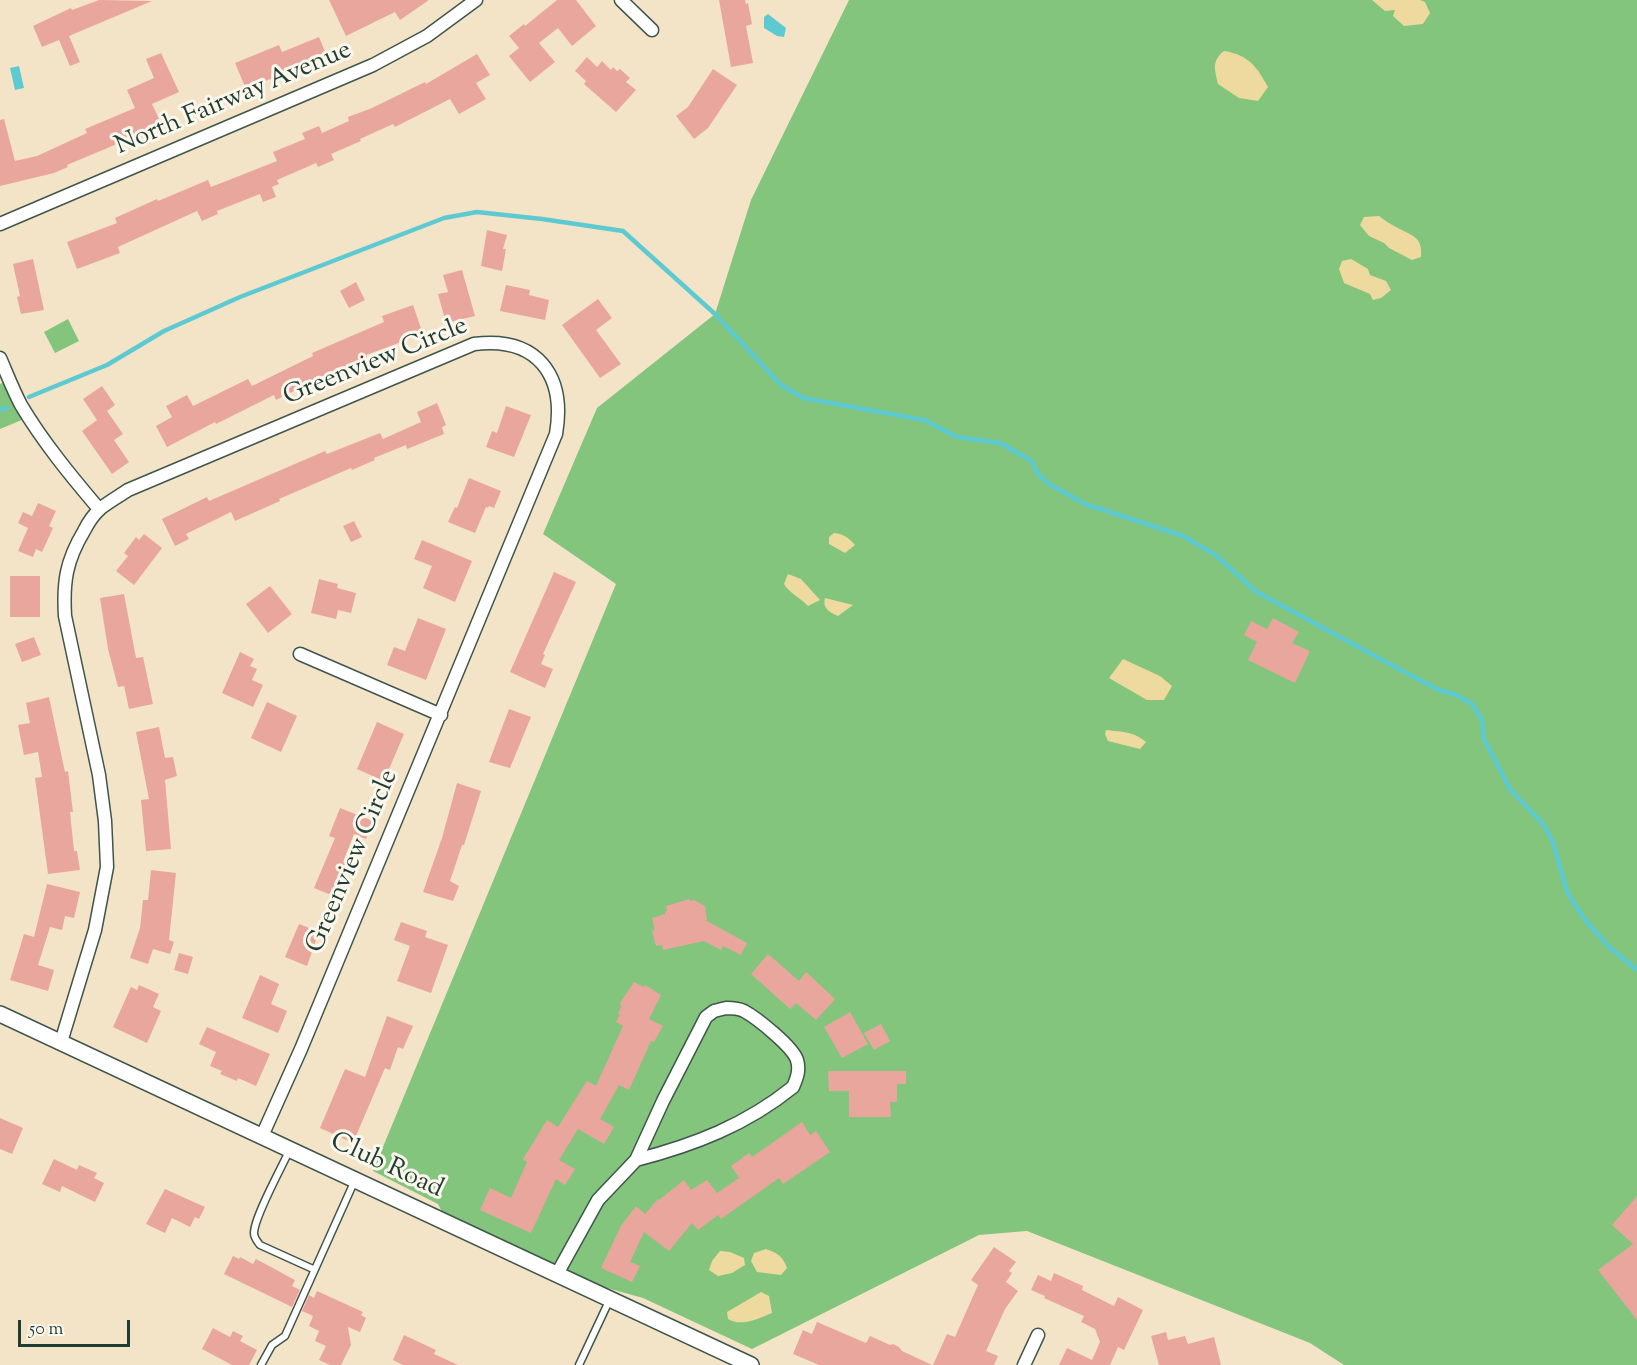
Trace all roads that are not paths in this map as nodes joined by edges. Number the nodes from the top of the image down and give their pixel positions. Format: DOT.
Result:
graph roads {
  1 [pos="476,0"];
  2 [pos="621,0"];
  3 [pos="652,30"];
  4 [pos="0,224"];
  5 [pos="0,358"];
  6 [pos="99,509"];
  7 [pos="300,654"];
  8 [pos="441,715"];
  9 [pos="0,1014"];
  10 [pos="62,1042"];
  11 [pos="262,1136"];
  12 [pos="290,1149"];
  13 [pos="636,1160"];
  14 [pos="355,1179"];
  15 [pos="313,1269"];
  16 [pos="557,1274"];
  17 [pos="610,1299"];
  18 [pos="1038,1335"];
  19 [pos="261,1365"];
  20 [pos="579,1365"];
  21 [pos="751,1365"];
  22 [pos="1024,1365"];
  1 -- 4 [label="street, North Fairway Avenue"];
  2 -- 3 [label="street"];
  5 -- 6 [label="street"];
  6 -- 8 [label="street, Greenview Circle"];
  6 -- 10 [label="street, Greenview Circle"];
  7 -- 8 [label="street"];
  8 -- 11 [label="street, Greenview Circle"];
  9 -- 10 [label="street, Club Road"];
  10 -- 11 [label="street, Club Road"];
  11 -- 12 [label="street, Club Road"];
  12 -- 14 [label="street, Club Road"];
  12 -- 15 [label="lane"];
  13 -- 13 [label="street"];
  13 -- 16 [label="street"];
  14 -- 15 [label="lane"];
  14 -- 16 [label="street, Club Road"];
  15 -- 19 [label="lane"];
  16 -- 17 [label="street, Club Road"];
  17 -- 20 [label="lane"];
  17 -- 21 [label="street, Club Road"];
  18 -- 22 [label="street"];
}
